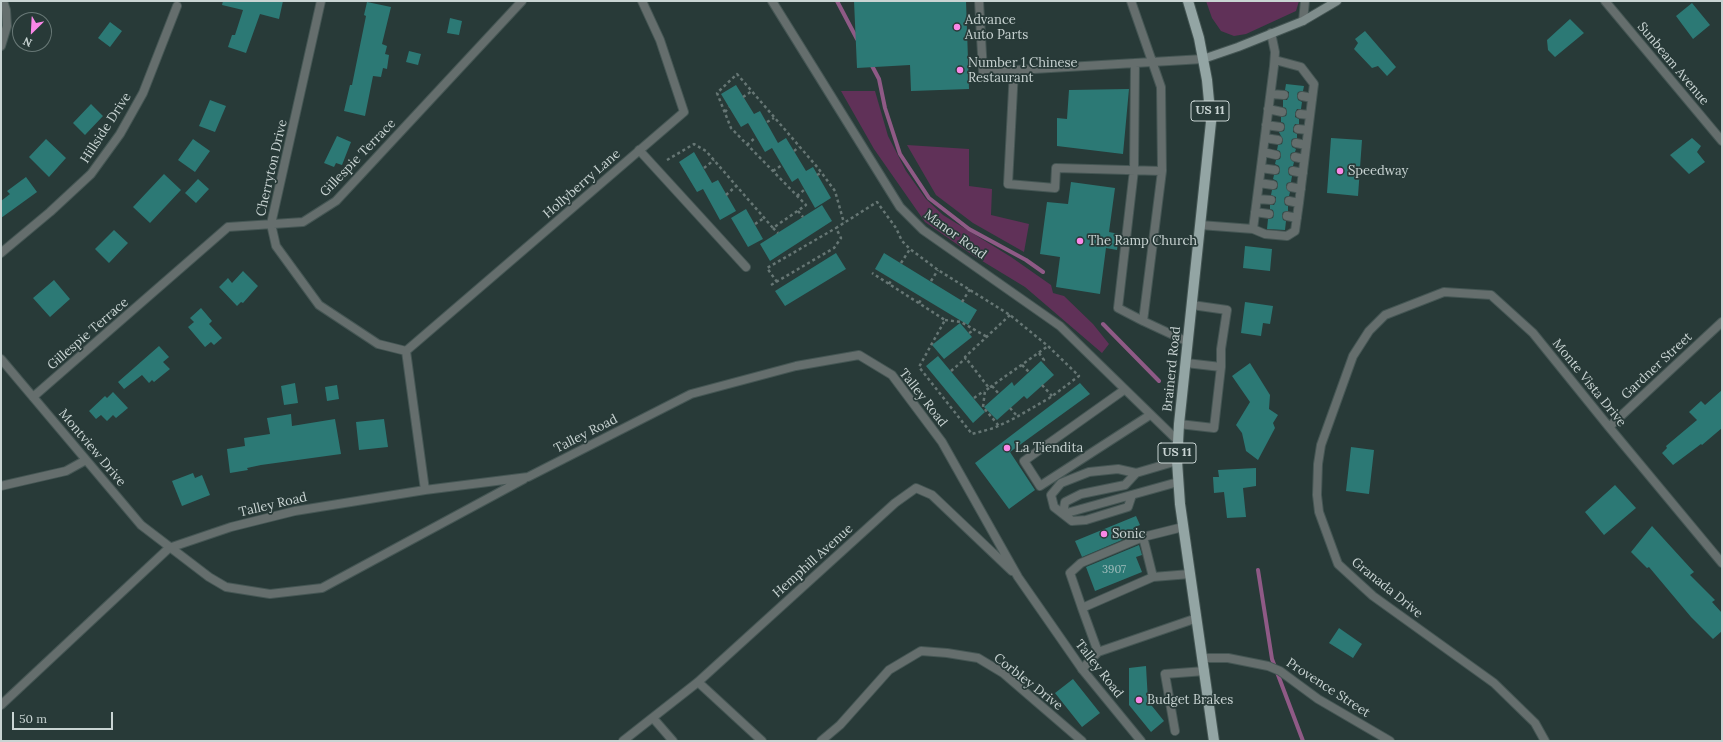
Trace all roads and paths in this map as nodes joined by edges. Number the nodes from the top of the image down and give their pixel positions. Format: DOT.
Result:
graph roads {
  1 [pos="3,1"];
  2 [pos="321,1"];
  3 [pos="522,1"];
  4 [pos="642,1"];
  5 [pos="772,1"];
  6 [pos="979,1"];
  7 [pos="1131,1"];
  8 [pos="1188,1"];
  9 [pos="1305,1"];
  10 [pos="1337,1"];
  11 [pos="1605,1"];
  12 [pos="177,6"];
  13 [pos="1303,21"];
  14 [pos="1271,34"];
  15 [pos="1,46"];
  16 [pos="1203,59"];
  17 [pos="1275,60"];
  18 [pos="1152,62"];
  19 [pos="1135,63"];
  20 [pos="1014,70"];
  21 [pos="752,91"];
  22 [pos="1271,94"];
  23 [pos="1284,95"];
  24 [pos="1302,96"];
  25 [pos="743,97"];
  26 [pos="1312,98"];
  27 [pos="729,107"];
  28 [pos="1268,109"];
  29 [pos="725,112"];
  30 [pos="1282,112"];
  31 [pos="1300,114"];
  32 [pos="1310,115"];
  33 [pos="774,118"];
  34 [pos="767,122"];
  35 [pos="1266,125"];
  36 [pos="1280,127"];
  37 [pos="1298,129"];
  38 [pos="1308,130"];
  39 [pos="756,137"];
  40 [pos="1265,138"];
  41 [pos="1278,140"];
  42 [pos="1722,141"];
  43 [pos="1296,142"];
  44 [pos="747,145"];
  45 [pos="1306,145"];
  46 [pos="800,147"];
  47 [pos="639,150"];
  48 [pos="794,151"];
  49 [pos="1263,152"];
  50 [pos="1276,155"];
  51 [pos="1294,157"];
  52 [pos="1304,159"];
  53 [pos="667,160"];
  54 [pos="714,160"];
  55 [pos="782,165"];
  56 [pos="704,168"];
  57 [pos="1261,168"];
  58 [pos="1134,170"];
  59 [pos="1274,170"];
  60 [pos="773,171"];
  61 [pos="1162,171"];
  62 [pos="1293,171"];
  63 [pos="822,173"];
  64 [pos="1303,173"];
  65 [pos="817,174"];
  66 [pos="1259,183"];
  67 [pos="1273,185"];
  68 [pos="736,186"];
  69 [pos="1291,187"];
  70 [pos="1301,189"];
  71 [pos="804,190"];
  72 [pos="726,195"];
  73 [pos="797,196"];
  74 [pos="1257,199"];
  75 [pos="1271,200"];
  76 [pos="1289,201"];
  77 [pos="1299,203"];
  78 [pos="798,211"];
  79 [pos="1255,212"];
  80 [pos="1269,214"];
  81 [pos="1287,216"];
  82 [pos="803,217"];
  83 [pos="764,218"];
  84 [pos="1297,218"];
  85 [pos="844,223"];
  86 [pos="271,224"];
  87 [pos="755,224"];
  88 [pos="1200,225"];
  89 [pos="773,228"];
  90 [pos="836,228"];
  91 [pos="1253,229"];
  92 [pos="778,233"];
  93 [pos="910,249"];
  94 [pos="1,253"];
  95 [pos="901,263"];
  96 [pos="746,267"];
  97 [pos="938,270"];
  98 [pos="872,273"];
  99 [pos="892,279"];
  100 [pos="931,281"];
  101 [pos="777,282"];
  102 [pos="889,284"];
  103 [pos="771,285"];
  104 [pos="970,289"];
  105 [pos="922,298"];
  106 [pos="962,302"];
  107 [pos="919,303"];
  108 [pos="1192,305"];
  109 [pos="1402,308"];
  110 [pos="1010,315"];
  111 [pos="945,320"];
  112 [pos="1142,321"];
  113 [pos="1722,322"];
  114 [pos="974,330"];
  115 [pos="969,333"];
  116 [pos="987,337"];
  117 [pos="1188,342"];
  118 [pos="1048,346"];
  119 [pos="406,351"];
  120 [pos="1039,353"];
  121 [pos="966,358"];
  122 [pos="1,359"];
  123 [pos="1042,362"];
  124 [pos="1186,363"];
  125 [pos="1022,365"];
  126 [pos="1221,367"];
  127 [pos="951,371"];
  128 [pos="1029,372"];
  129 [pos="1042,385"];
  130 [pos="992,386"];
  131 [pos="989,388"];
  132 [pos="1124,390"];
  133 [pos="985,391"];
  134 [pos="999,394"];
  135 [pos="1052,396"];
  136 [pos="33,397"];
  137 [pos="974,398"];
  138 [pos="1010,408"];
  139 [pos="1150,415"];
  140 [pos="1018,417"];
  141 [pos="1178,424"];
  142 [pos="999,426"];
  143 [pos="1609,427"];
  144 [pos="1178,441"];
  145 [pos="86,460"];
  146 [pos="1177,461"];
  147 [pos="1136,473"];
  148 [pos="528,477"];
  149 [pos="1178,482"];
  150 [pos="1,486"];
  151 [pos="425,490"];
  152 [pos="1132,495"];
  153 [pos="1063,514"];
  154 [pos="1183,527"];
  155 [pos="1143,537"];
  156 [pos="169,548"];
  157 [pos="1722,563"];
  158 [pos="1190,574"];
  159 [pos="1018,577"];
  160 [pos="1152,577"];
  161 [pos="1082,608"];
  162 [pos="1197,618"];
  163 [pos="1098,652"];
  164 [pos="1203,658"];
  165 [pos="1082,669"];
  166 [pos="1205,671"];
  167 [pos="698,682"];
  168 [pos="1,704"];
  169 [pos="653,718"];
  170 [pos="1175,731"];
  171 [pos="623,741"];
  172 [pos="673,741"];
  173 [pos="762,741"];
  174 [pos="821,741"];
  175 [pos="1082,741"];
  176 [pos="1141,741"];
  177 [pos="1214,741"];
  178 [pos="1390,741"];
  179 [pos="1545,741"];
  1 -- 15 [label="street"];
  2 -- 86 [label="street, Cherryton Drive"];
  3 -- 86 [label="street, Gillespie Terrace"];
  4 -- 47 [label="street, Hollyberry Lane"];
  5 -- 132 [label="street, Manor Road"];
  6 -- 20 [label="street"];
  7 -- 18 [label="street"];
  8 -- 16 [label="main road, Brainerd Road / US 11"];
  9 -- 13 [label="street"];
  10 -- 13 [label="street"];
  11 -- 42 [label="street, Sunbeam Avenue"];
  12 -- 94 [label="street, Hillside Drive"];
  13 -- 14 [label="street"];
  14 -- 16 [label="street"];
  14 -- 17 [label="street"];
  16 -- 18 [label="street"];
  16 -- 88 [label="main road, Brainerd Road / US 11"];
  17 -- 22 [label="street"];
  17 -- 26 [label="street"];
  18 -- 19 [label="street"];
  18 -- 61 [label="street"];
  19 -- 20 [label="street"];
  19 -- 58 [label="street"];
  20 -- 58 [label="street"];
  21 -- 25 [label="path"];
  21 -- 29 [label="path"];
  21 -- 33 [label="path"];
  22 -- 23 [label="street"];
  22 -- 28 [label="street"];
  24 -- 26 [label="street"];
  26 -- 32 [label="street"];
  27 -- 29 [label="path"];
  28 -- 30 [label="street"];
  28 -- 35 [label="street"];
  29 -- 44 [label="path"];
  31 -- 32 [label="street"];
  32 -- 38 [label="street"];
  33 -- 34 [label="path"];
  33 -- 46 [label="path"];
  35 -- 36 [label="street"];
  35 -- 40 [label="street"];
  37 -- 38 [label="street"];
  38 -- 45 [label="street"];
  39 -- 44 [label="path"];
  40 -- 41 [label="street"];
  40 -- 49 [label="street"];
  43 -- 45 [label="street"];
  44 -- 60 [label="path"];
  45 -- 52 [label="street"];
  46 -- 48 [label="path"];
  46 -- 63 [label="path"];
  47 -- 96 [label="street"];
  47 -- 119 [label="street, Hollyberry Lane"];
  49 -- 50 [label="street"];
  49 -- 57 [label="street"];
  51 -- 52 [label="street"];
  52 -- 64 [label="street"];
  53 -- 54 [label="path"];
  54 -- 56 [label="path"];
  54 -- 68 [label="path"];
  55 -- 60 [label="path"];
  57 -- 59 [label="street"];
  57 -- 66 [label="street"];
  58 -- 61 [label="street"];
  58 -- 112 [label="street"];
  60 -- 73 [label="path"];
  61 -- 112 [label="street"];
  62 -- 64 [label="street"];
  63 -- 65 [label="path"];
  63 -- 85 [label="path"];
  64 -- 70 [label="street"];
  66 -- 67 [label="street"];
  66 -- 74 [label="street"];
  68 -- 72 [label="path"];
  68 -- 83 [label="path"];
  69 -- 70 [label="street"];
  70 -- 77 [label="street"];
  71 -- 73 [label="path"];
  73 -- 78 [label="path"];
  74 -- 75 [label="street"];
  74 -- 79 [label="street"];
  76 -- 77 [label="street"];
  77 -- 84 [label="street"];
  78 -- 82 [label="path"];
  78 -- 89 [label="path"];
  79 -- 80 [label="street"];
  79 -- 91 [label="street"];
  81 -- 84 [label="street"];
  83 -- 87 [label="path"];
  83 -- 89 [label="path"];
  84 -- 91 [label="street"];
  85 -- 90 [label="path"];
  85 -- 93 [label="path"];
  86 -- 119 [label="street, Cherryton Drive"];
  86 -- 136 [label="street, Gillespie Terrace"];
  88 -- 91 [label="street"];
  88 -- 108 [label="main road, Brainerd Road / US 11"];
  89 -- 92 [label="path"];
  90 -- 101 [label="path"];
  90 -- 101 [label="path"];
  93 -- 95 [label="path"];
  93 -- 97 [label="path"];
  97 -- 100 [label="path"];
  97 -- 104 [label="path"];
  98 -- 102 [label="path"];
  99 -- 102 [label="path"];
  101 -- 103 [label="path"];
  102 -- 107 [label="path"];
  104 -- 106 [label="path"];
  104 -- 110 [label="path"];
  105 -- 107 [label="path"];
  107 -- 111 [label="path"];
  108 -- 117 [label="main road, Brainerd Road / US 11"];
  108 -- 126 [label="street"];
  109 -- 143 [label="street, Monte Vista Drive"];
  109 -- 179 [label="street, Granada Drive"];
  110 -- 116 [label="path"];
  110 -- 118 [label="path"];
  111 -- 114 [label="path"];
  111 -- 142 [label="path"];
  112 -- 117 [label="street"];
  113 -- 143 [label="street, Gardner Street"];
  114 -- 115 [label="path"];
  114 -- 116 [label="path"];
  116 -- 121 [label="path"];
  117 -- 124 [label="main road, Brainerd Road / US 11"];
  118 -- 120 [label="path"];
  118 -- 135 [label="path"];
  119 -- 151 [label="street"];
  120 -- 123 [label="path"];
  120 -- 125 [label="path"];
  121 -- 127 [label="path"];
  121 -- 131 [label="path"];
  122 -- 136 [label="street, Montview Drive"];
  124 -- 126 [label="street"];
  124 -- 141 [label="main road, Brainerd Road / US 11"];
  125 -- 128 [label="path"];
  125 -- 130 [label="path"];
  126 -- 141 [label="street"];
  129 -- 135 [label="path"];
  130 -- 131 [label="path"];
  130 -- 134 [label="path"];
  131 -- 133 [label="path"];
  132 -- 139 [label="street, Manor Road"];
  132 -- 139 [label="street"];
  133 -- 137 [label="path"];
  133 -- 142 [label="path"];
  135 -- 140 [label="path"];
  136 -- 145 [label="street, Montview Drive"];
  138 -- 140 [label="path"];
  139 -- 144 [label="street, Manor Road"];
  140 -- 142 [label="path"];
  141 -- 144 [label="main road, Brainerd Road / US 11"];
  143 -- 157 [label="street, Monte Vista Drive"];
  144 -- 146 [label="main road, Brainerd Road / US 11"];
  145 -- 150 [label="street"];
  145 -- 156 [label="street, Montview Drive"];
  146 -- 147 [label="street"];
  146 -- 149 [label="main road, Brainerd Road / US 11"];
  147 -- 153 [label="street"];
  147 -- 153 [label="street"];
  148 -- 151 [label="street, Talley Road"];
  148 -- 156 [label="street, Talley Road"];
  148 -- 159 [label="street, Talley Road"];
  149 -- 152 [label="street"];
  149 -- 154 [label="main road, Brainerd Road / US 11"];
  151 -- 156 [label="street, Talley Road"];
  152 -- 153 [label="street"];
  152 -- 153 [label="street"];
  154 -- 155 [label="street"];
  154 -- 158 [label="main road, Brainerd Road / US 11"];
  155 -- 160 [label="street"];
  155 -- 161 [label="street"];
  156 -- 168 [label="street, Talley Road"];
  158 -- 160 [label="street"];
  158 -- 162 [label="main road, Brainerd Road / US 11"];
  159 -- 165 [label="street, Talley Road"];
  159 -- 167 [label="street, Hemphill Avenue"];
  160 -- 161 [label="street"];
  161 -- 163 [label="street"];
  162 -- 163 [label="street"];
  162 -- 164 [label="main road, Brainerd Road / US 11"];
  163 -- 165 [label="street"];
  164 -- 166 [label="main road, Brainerd Road / US 11"];
  164 -- 178 [label="street, Provence Street"];
  165 -- 176 [label="street, Talley Road"];
  166 -- 170 [label="street"];
  166 -- 177 [label="main road, Brainerd Road / US 11"];
  167 -- 169 [label="street, Hemphill Avenue"];
  167 -- 173 [label="street"];
  169 -- 171 [label="street, Hemphill Avenue"];
  169 -- 172 [label="street"];
  174 -- 175 [label="street, Corbley Drive"];
}
